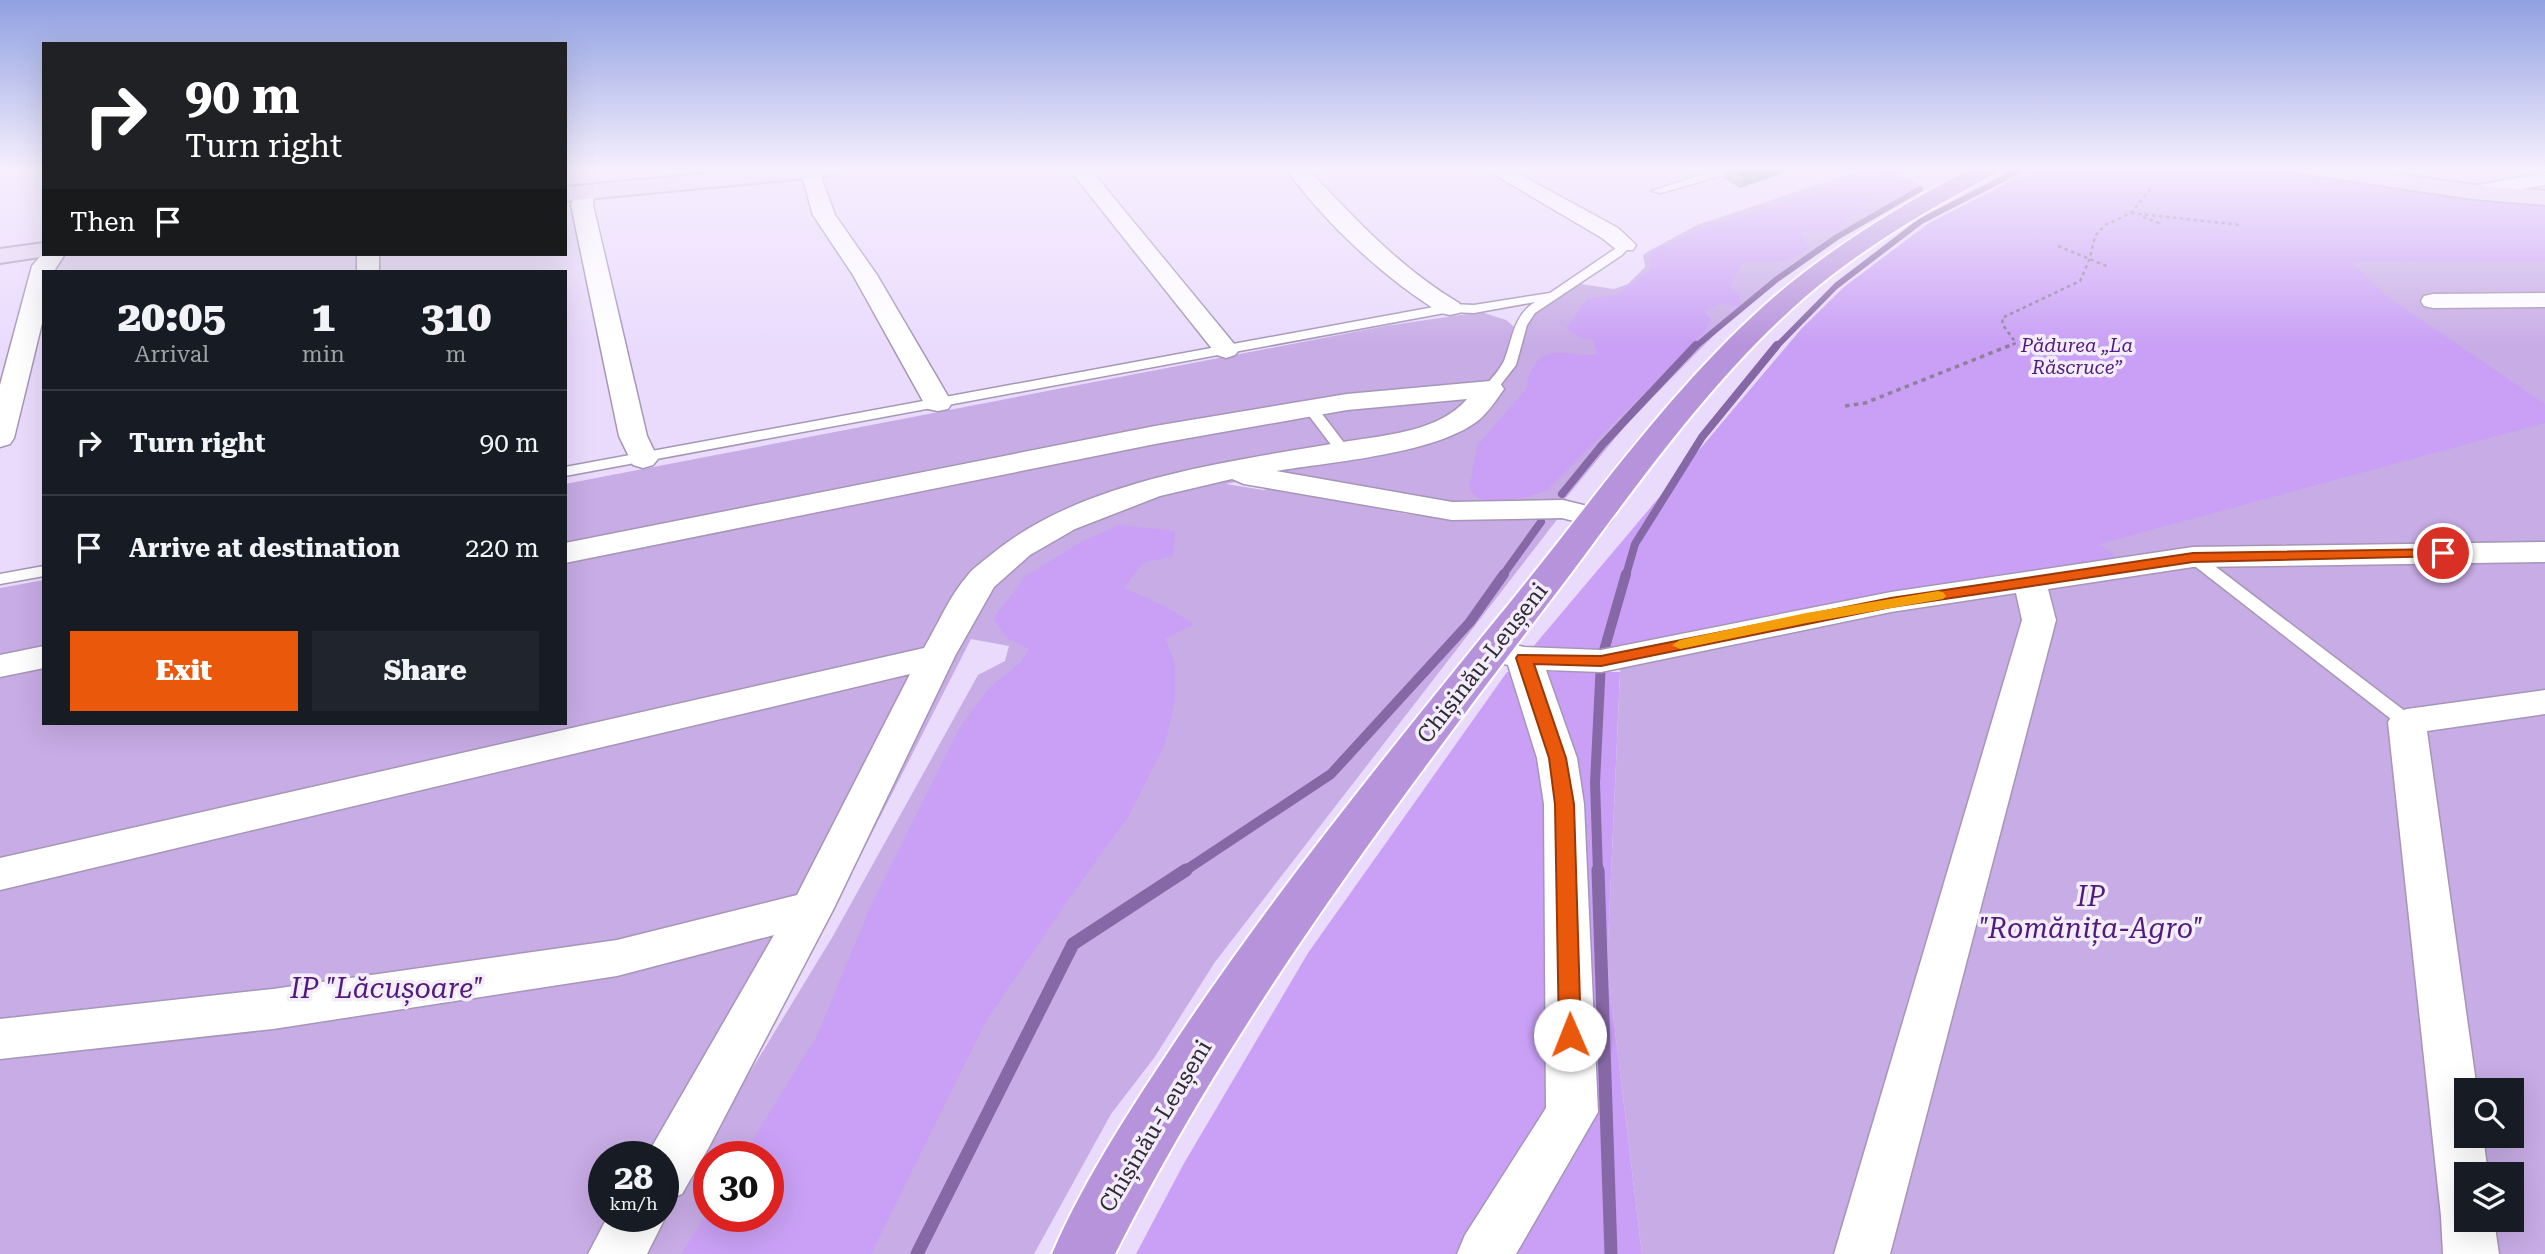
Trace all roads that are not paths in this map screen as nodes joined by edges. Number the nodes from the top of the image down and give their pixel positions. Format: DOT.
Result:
graph roads {
  1 [pos="587,228"];
  2 [pos="833,228"];
  3 [pos="1127,228"];
  4 [pos="1353,228"];
  5 [pos="1599,228"];
  6 [pos="1889,228"];
  7 [pos="1625,245"];
  8 [pos="42,250"];
  9 [pos="0,256"];
  10 [pos="42,274"];
  11 [pos="1551,296"];
  12 [pos="2545,300"];
  13 [pos="2433,301"];
  14 [pos="1487,307"];
  15 [pos="1450,308"];
  16 [pos="1521,325"];
  17 [pos="1226,350"];
  18 [pos="1490,390"];
  19 [pos="938,403"];
  20 [pos="1311,409"];
  21 [pos="0,438"];
  22 [pos="1343,451"];
  23 [pos="643,459"];
  24 [pos="1226,471"];
  25 [pos="567,472"];
  26 [pos="1597,517"];
  27 [pos="2545,552"];
  28 [pos="567,553"];
  29 [pos="2193,557"];
  30 [pos="42,571"];
  31 [pos="0,579"];
  32 [pos="2030,583"];
  33 [pos="1508,654"];
  34 [pos="937,656"];
  35 [pos="42,657"];
  36 [pos="0,666"];
  37 [pos="2545,702"];
  38 [pos="2407,722"];
  39 [pos="0,874"];
  40 [pos="812,908"];
  41 [pos="0,1039"];
  42 [pos="679,1150"];
  43 [pos="2460,1162"];
  44 [pos="629,1232"];
  45 [pos="2468,1232"];
  46 [pos="616,1254"];
  47 [pos="1083,1254"];
  48 [pos="1485,1254"];
  49 [pos="1863,1254"];
  50 [pos="2471,1254"];
  1 -- 23 [label="street"];
  2 -- 19 [label="street"];
  3 -- 17 [label="street"];
  4 -- 15 [label="street"];
  5 -- 7 [label="street"];
  6 -- 26 [label="highway, Chișinău-Leușeni"];
  7 -- 11 [label="lane"];
  8 -- 9 [label="main road"];
  10 -- 21 [label="street"];
  11 -- 14 [label="lane"];
  11 -- 16 [label="lane"];
  12 -- 13 [label="street"];
  14 -- 15 [label="lane"];
  14 -- 16 [label="lane"];
  15 -- 17 [label="lane"];
  16 -- 18 [label="lane"];
  17 -- 19 [label="lane"];
  18 -- 20 [label="street"];
  18 -- 22 [label="street"];
  19 -- 23 [label="lane"];
  20 -- 22 [label="lane"];
  20 -- 28 [label="street"];
  22 -- 24 [label="street"];
  23 -- 25 [label="lane"];
  24 -- 26 [label="street"];
  24 -- 34 [label="street"];
  26 -- 33 [label="highway, Chișinău-Leușeni"];
  27 -- 29 [label="street"];
  29 -- 32 [label="street"];
  29 -- 38 [label="lane"];
  30 -- 31 [label="lane"];
  32 -- 33 [label="street"];
  32 -- 49 [label="street"];
  33 -- 47 [label="highway, Chișinău-Leușeni"];
  33 -- 48 [label="street"];
  34 -- 39 [label="street"];
  34 -- 40 [label="street"];
  35 -- 36 [label="street"];
  37 -- 38 [label="street"];
  38 -- 43 [label="street"];
  40 -- 41 [label="street"];
  40 -- 42 [label="street"];
  44 -- 46 [label="street"];
  45 -- 50 [label="street"];
}
